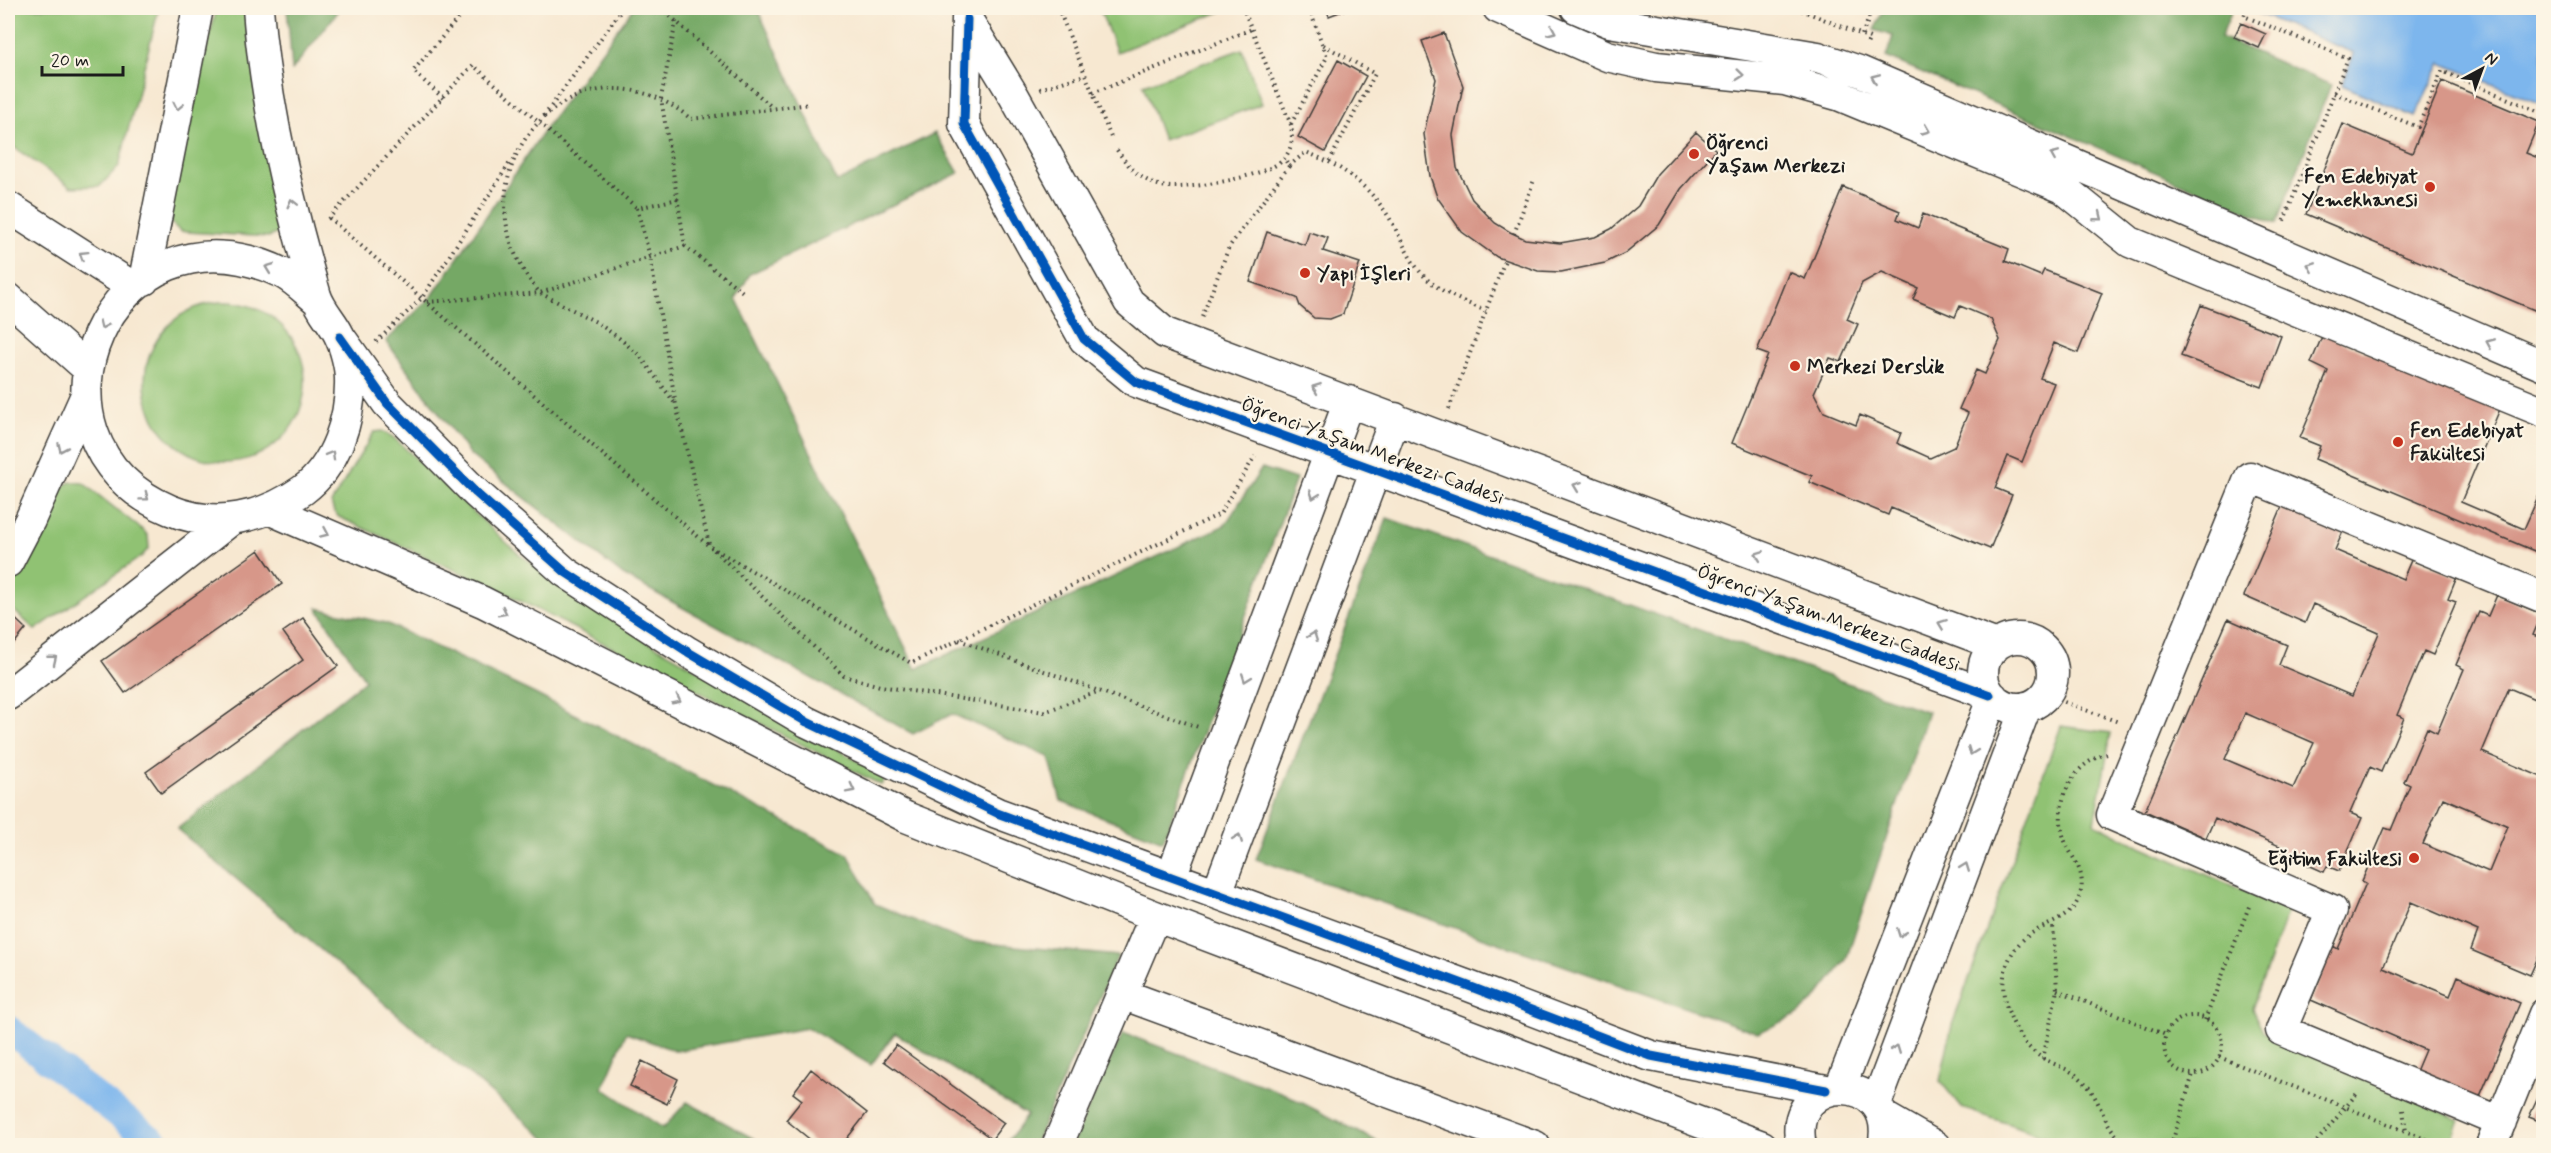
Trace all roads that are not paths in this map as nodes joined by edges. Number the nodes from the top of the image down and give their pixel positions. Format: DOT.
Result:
graph roads {
  1 [pos="198,8"];
  2 [pos="258,8"];
  3 [pos="1498,8"];
  4 [pos="1576,8"];
  5 [pos="8,207"];
  6 [pos="138,283"];
  7 [pos="8,298"];
  8 [pos="317,300"];
  9 [pos="340,337"];
  10 [pos="2544,366"];
  11 [pos="87,382"];
  12 [pos="1349,401"];
  13 [pos="2544,412"];
  14 [pos="1395,418"];
  15 [pos="1330,454"];
  16 [pos="1375,471"];
  17 [pos="271,510"];
  18 [pos="231,520"];
  19 [pos="8,562"];
  20 [pos="2544,598"];
  21 [pos="1997,645"];
  22 [pos="8,695"];
  23 [pos="1992,696"];
  24 [pos="2036,701"];
  25 [pos="1171,878"];
  26 [pos="1217,893"];
  27 [pos="1155,916"];
  28 [pos="1122,994"];
  29 [pos="2544,1014"];
  30 [pos="1833,1089"];
  31 [pos="1879,1110"];
  32 [pos="2496,1134"];
  33 [pos="1057,1146"];
  34 [pos="1535,1146"];
  35 [pos="1762,1146"];
  36 [pos="1801,1146"];
  37 [pos="1883,1146"];
  38 [pos="1935,1146"];
  1 -- 6 [label="street, one-way"];
  8 -- 2 [label="street, one-way"];
  3 -- 13 [label="street, one-way"];
  10 -- 4 [label="street, one-way"];
  6 -- 5 [label="street, one-way"];
  8 -- 6 [label="street, one-way"];
  6 -- 11 [label="street, one-way"];
  7 -- 11 [label="street"];
  8 -- 9 [label="street"];
  17 -- 9 [label="street, one-way"];
  9 -- 25 [label="street"];
  11 -- 18 [label="street, one-way"];
  11 -- 19 [label="street, one-way"];
  12 -- 14 [label="street, Öğrenci Yaşam Merkezi Caddesi"];
  12 -- 15 [label="street"];
  12 -- 15 [label="street, Öğrenci Yaşam Merkezi Caddesi, one-way"];
  14 -- 16 [label="street"];
  21 -- 14 [label="street, Öğrenci Yaşam Merkezi Caddesi, one-way"];
  15 -- 16 [label="street, Öğrenci Yaşam Merkezi Caddesi"];
  15 -- 25 [label="street, one-way"];
  16 -- 23 [label="street, Öğrenci Yaşam Merkezi Caddesi"];
  26 -- 16 [label="street, one-way"];
  17 -- 18 [label="street"];
  17 -- 27 [label="street, one-way"];
  22 -- 18 [label="street, one-way"];
  20 -- 32 [label="street"];
  21 -- 23 [label="street"];
  21 -- 24 [label="street"];
  23 -- 24 [label="street"];
  23 -- 30 [label="street, one-way"];
  31 -- 24 [label="street, one-way"];
  25 -- 26 [label="street"];
  26 -- 30 [label="street"];
  27 -- 28 [label="street"];
  27 -- 35 [label="street"];
  28 -- 33 [label="street"];
  28 -- 34 [label="street"];
  29 -- 32 [label="street"];
  30 -- 31 [label="street"];
  30 -- 36 [label="street"];
  31 -- 37 [label="street"];
  31 -- 38 [label="street"];
}
